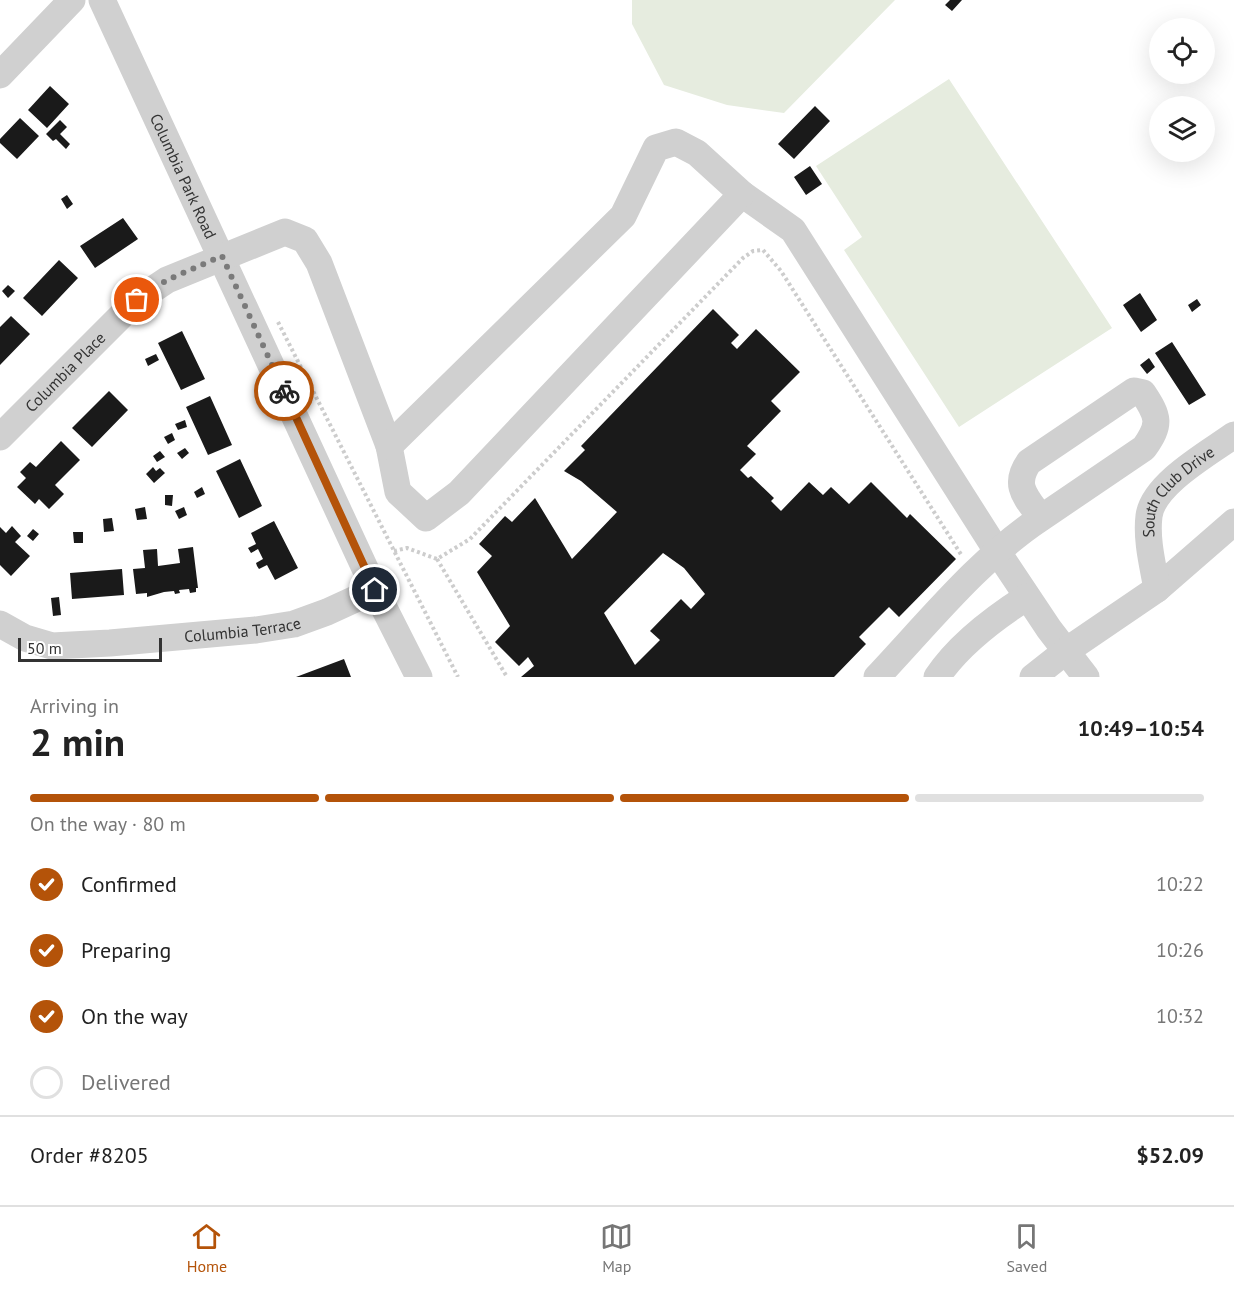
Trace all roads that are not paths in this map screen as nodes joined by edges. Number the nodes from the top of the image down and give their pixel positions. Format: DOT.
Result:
graph roads {
  1 [pos="102,0"];
  2 [pos="56,5"];
  3 [pos="0,75"];
  4 [pos="742,194"];
  5 [pos="222,256"];
  6 [pos="1234,435"];
  7 [pos="0,436"];
  8 [pos="389,446"];
  9 [pos="1041,518"];
  10 [pos="1234,522"];
  11 [pos="997,551"];
  12 [pos="1157,589"];
  13 [pos="375,590"];
  14 [pos="1027,597"];
  15 [pos="0,624"];
  16 [pos="1066,651"];
  17 [pos="418,677"];
  18 [pos="877,677"];
  19 [pos="937,677"];
  20 [pos="1033,677"];
  21 [pos="1086,677"];
  1 -- 5 [label="street, Columbia Park Road"];
  2 -- 3 [label="street"];
  4 -- 8 [label="street"];
  4 -- 8 [label="street, Columbia Place"];
  4 -- 11 [label="street"];
  5 -- 7 [label="street, Columbia Place"];
  5 -- 8 [label="street, Columbia Place"];
  5 -- 13 [label="street, Columbia Park Road"];
  6 -- 12 [label="street, South Club Drive"];
  9 -- 9 [label="street"];
  9 -- 11 [label="street"];
  10 -- 12 [label="street"];
  11 -- 14 [label="street"];
  11 -- 18 [label="street"];
  12 -- 16 [label="street"];
  13 -- 15 [label="street, Columbia Terrace"];
  13 -- 17 [label="street, Columbia Park Road"];
  14 -- 16 [label="street"];
  14 -- 19 [label="street"];
  16 -- 20 [label="street"];
  16 -- 21 [label="street"];
}
